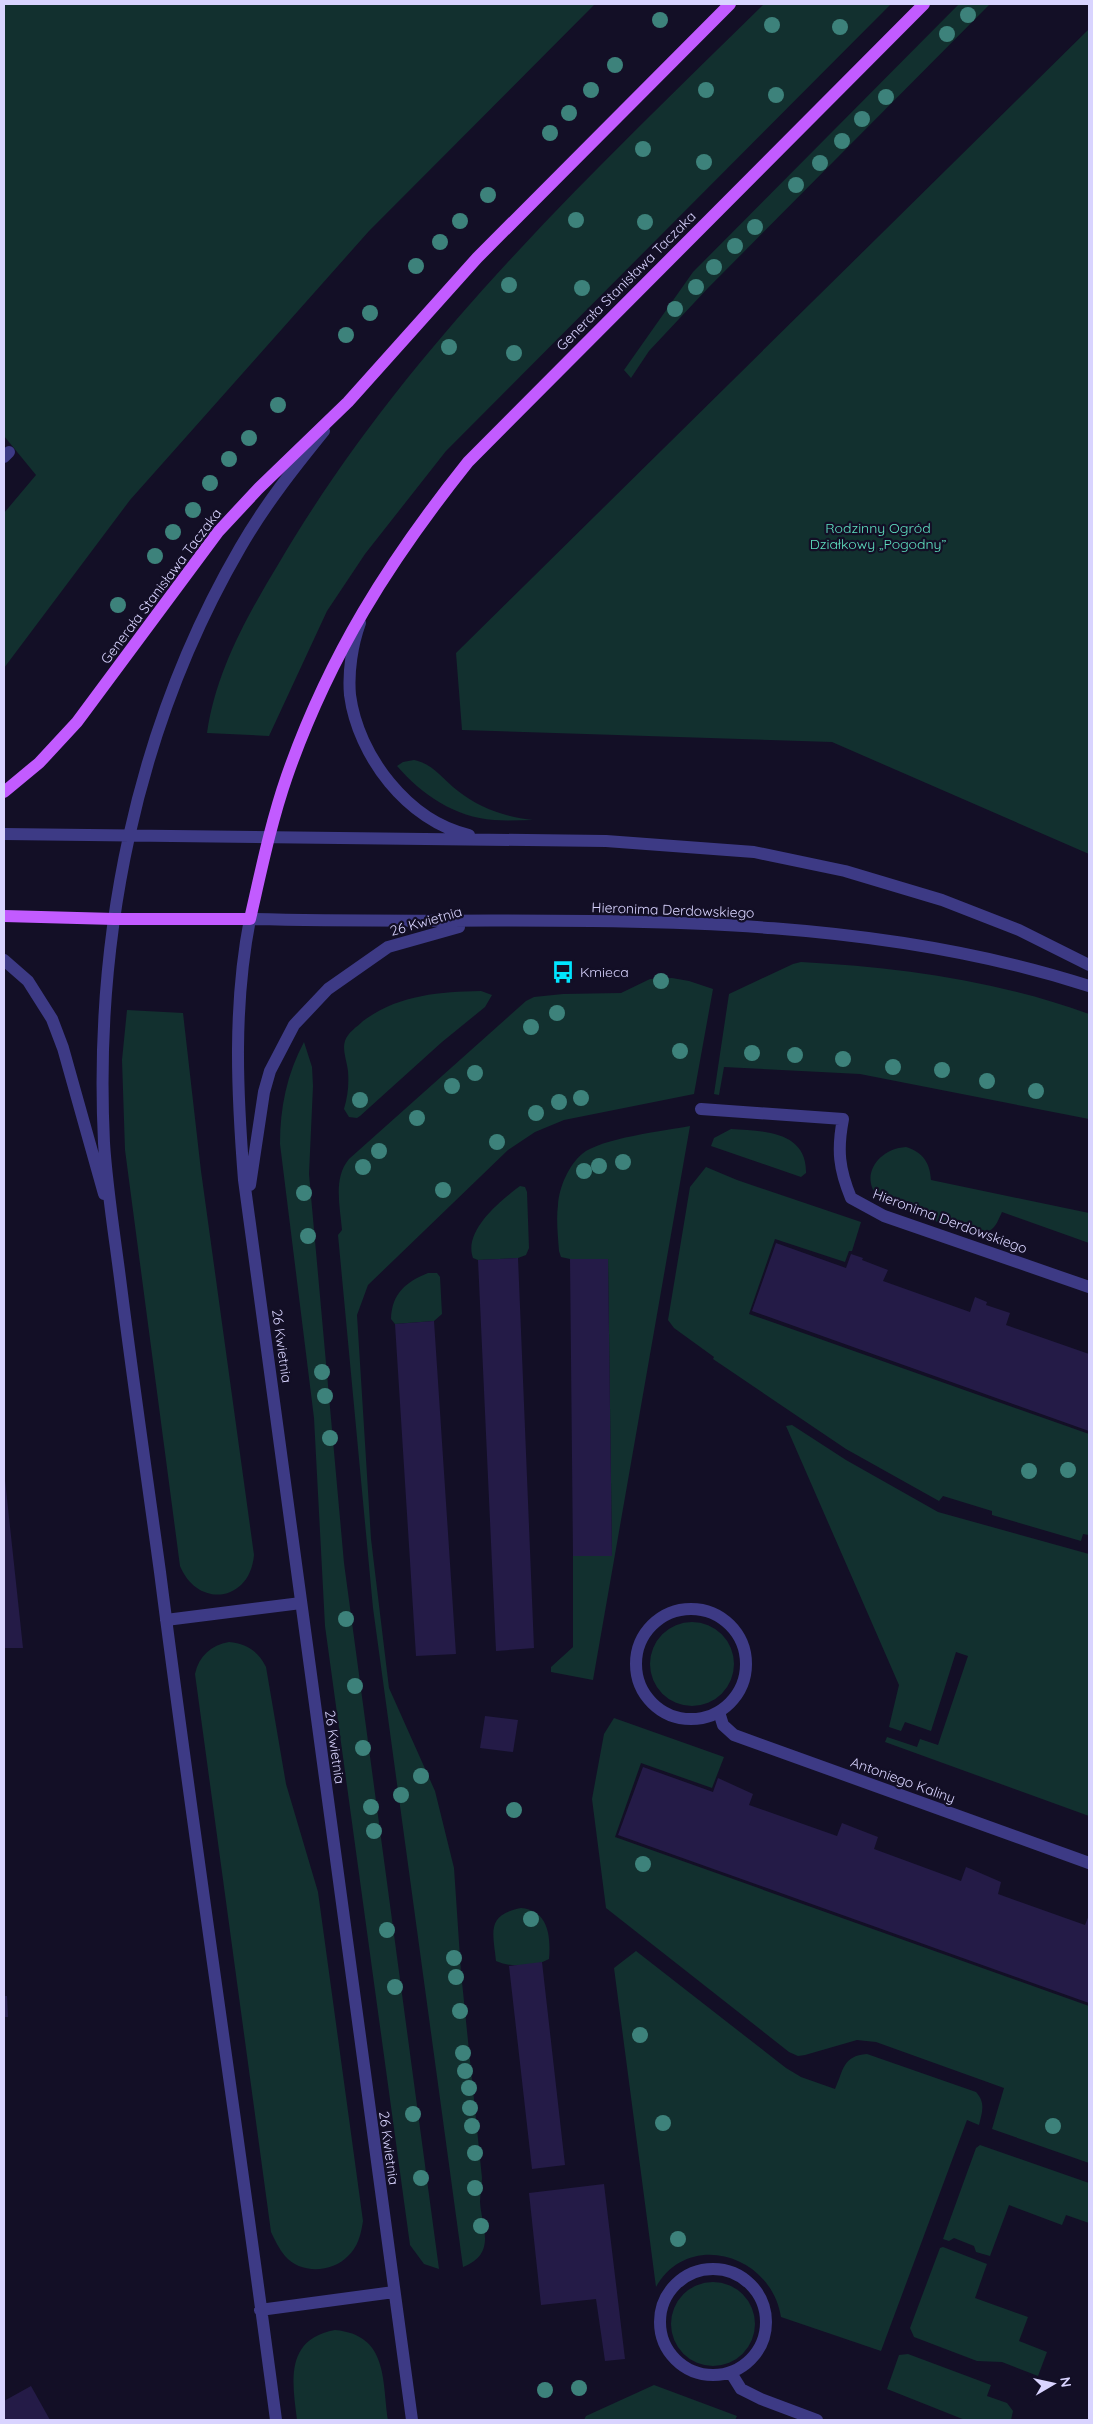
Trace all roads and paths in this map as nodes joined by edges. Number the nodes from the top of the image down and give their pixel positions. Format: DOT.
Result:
graph roads {
  1 [pos="730,4"];
  2 [pos="924,4"];
  3 [pos="348,402"];
  4 [pos="371,596"];
  5 [pos="4,792"];
  6 [pos="4,834"];
  7 [pos="130,836"];
  8 [pos="268,838"];
  9 [pos="494,840"];
  10 [pos="4,916"];
  11 [pos="114,919"];
  12 [pos="250,919"];
  13 [pos="484,921"];
  14 [pos="4,960"];
  15 [pos="1089,965"];
  16 [pos="1089,986"];
  17 [pos="702,1109"];
  18 [pos="248,1206"];
  19 [pos="114,1228"];
  20 [pos="1089,1287"];
  21 [pos="301,1603"];
  22 [pos="166,1620"];
  23 [pos="719,1712"];
  24 [pos="1089,1863"];
  25 [pos="394,2292"];
  26 [pos="260,2310"];
  27 [pos="731,2373"];
  28 [pos="276,2420"];
  29 [pos="412,2420"];
  30 [pos="817,2420"];
  1 -- 3 [label="main road, Generała Stanisława Taczaka"];
  2 -- 4 [label="main road, Generała Stanisława Taczaka"];
  3 -- 5 [label="main road, Generała Stanisława Taczaka"];
  3 -- 7 [label="street, Generała Stanisława Taczaka"];
  4 -- 8 [label="main road, Generała Stanisława Taczaka"];
  4 -- 9 [label="street, Generała Stanisława Taczaka"];
  6 -- 7 [label="street"];
  7 -- 8 [label="street"];
  7 -- 11 [label="street"];
  8 -- 9 [label="street"];
  8 -- 12 [label="main road"];
  9 -- 15 [label="street"];
  10 -- 11 [label="main road, Hieronima Derdowskiego"];
  11 -- 12 [label="main road, Hieronima Derdowskiego"];
  11 -- 19 [label="street"];
  12 -- 13 [label="street, Hieronima Derdowskiego"];
  12 -- 18 [label="street, 26 Kwietnia"];
  13 -- 16 [label="street, Hieronima Derdowskiego"];
  13 -- 18 [label="street, 26 Kwietnia"];
  14 -- 19 [label="street"];
  17 -- 20 [label="street, Hieronima Derdowskiego"];
  18 -- 21 [label="street, 26 Kwietnia"];
  19 -- 22 [label="street"];
  21 -- 22 [label="street"];
  21 -- 25 [label="street, 26 Kwietnia"];
  22 -- 26 [label="street"];
  23 -- 23 [label="street"];
  23 -- 24 [label="street, Antoniego Kaliny"];
  25 -- 26 [label="street"];
  25 -- 29 [label="street, 26 Kwietnia"];
  26 -- 28 [label="street"];
  27 -- 27 [label="street"];
  27 -- 30 [label="street"];
}
